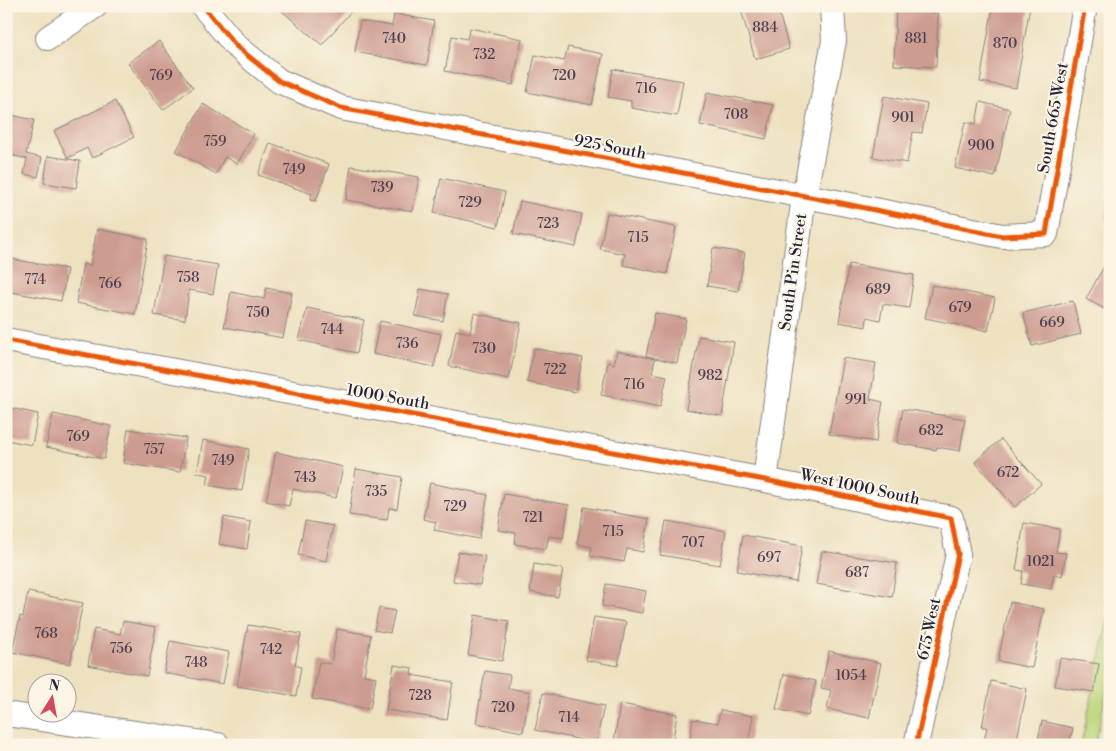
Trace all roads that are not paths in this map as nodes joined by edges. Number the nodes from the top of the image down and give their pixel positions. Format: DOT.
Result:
graph roads {
  1 [pos="95,6"];
  2 [pos="203,6"];
  3 [pos="832,6"];
  4 [pos="1085,6"];
  5 [pos="48,38"];
  6 [pos="804,196"];
  7 [pos="1046,234"];
  8 [pos="6,340"];
  9 [pos="765,480"];
  10 [pos="951,518"];
  11 [pos="6,714"];
  12 [pos="218,745"];
  13 [pos="916,745"];
  1 -- 5 [label="street"];
  2 -- 6 [label="street, 925 South"];
  3 -- 6 [label="street, South Pin Street"];
  4 -- 7 [label="street, South 665 West"];
  6 -- 7 [label="street, 925 South"];
  6 -- 9 [label="street, South Pin Street"];
  8 -- 9 [label="street, 1000 South"];
  9 -- 10 [label="street, West 1000 South"];
  10 -- 13 [label="street, 675 West"];
  11 -- 12 [label="street"];
}
